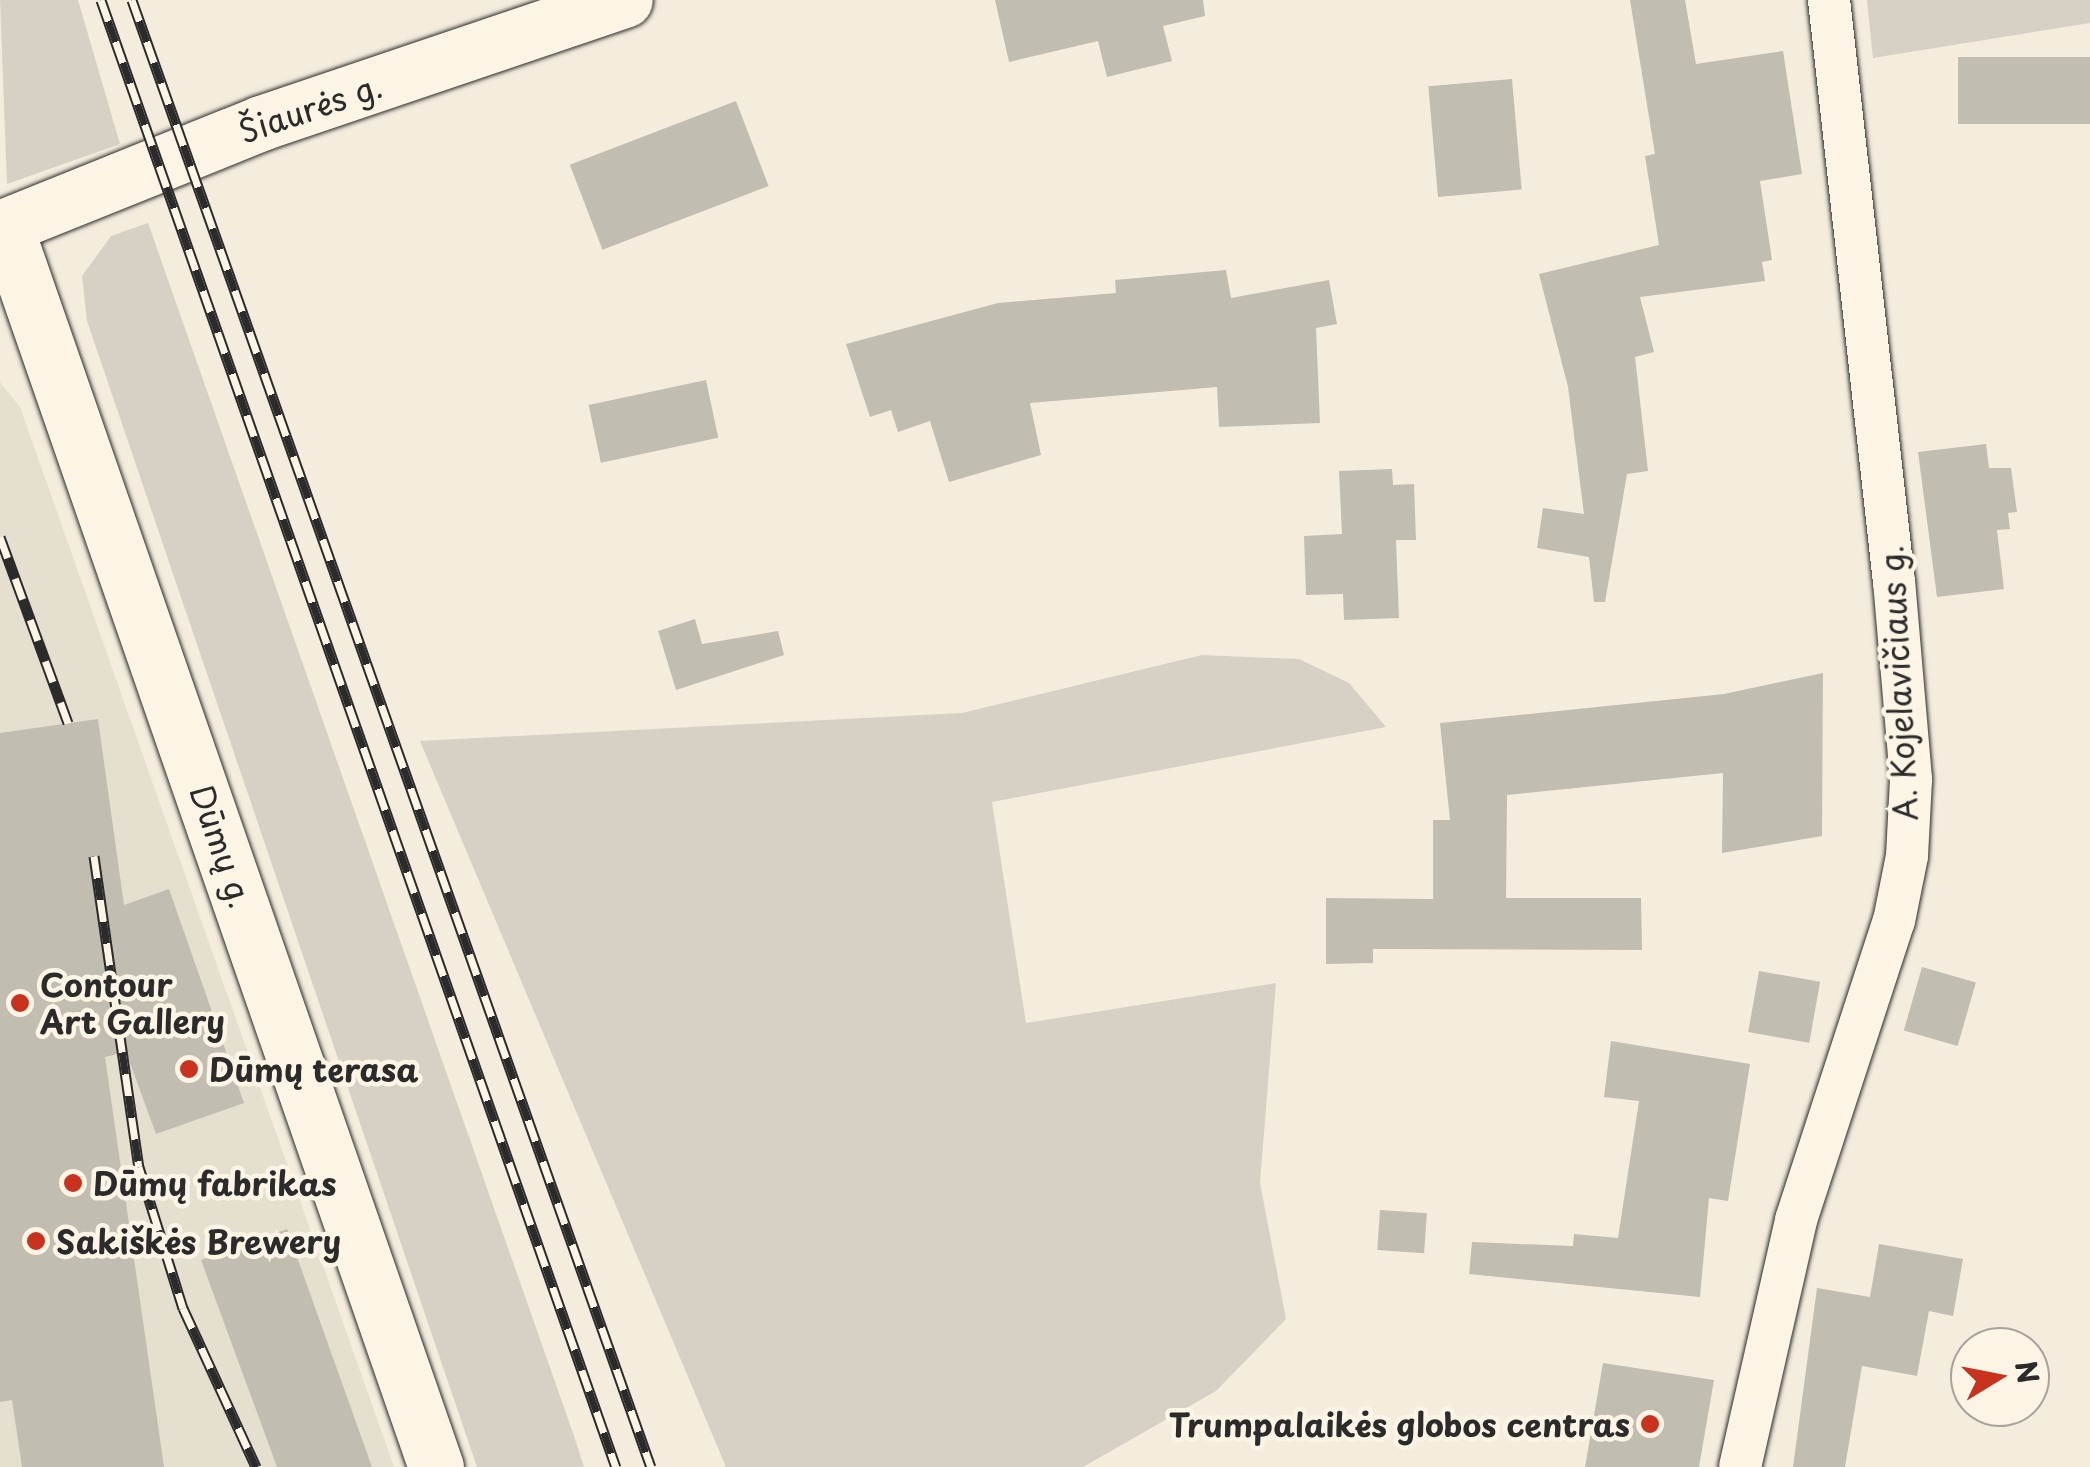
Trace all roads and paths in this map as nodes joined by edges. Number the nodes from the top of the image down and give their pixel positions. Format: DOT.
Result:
graph roads {
  1 [pos="625,0"];
  2 [pos="1829,0"];
  3 [pos="2,227"];
  4 [pos="436,1467"];
  5 [pos="1740,1467"];
  1 -- 3 [label="main road, Šiaurės g."];
  2 -- 5 [label="street, A. Kojelavičiaus g."];
  3 -- 4 [label="main road, Dūmų g."];
}
